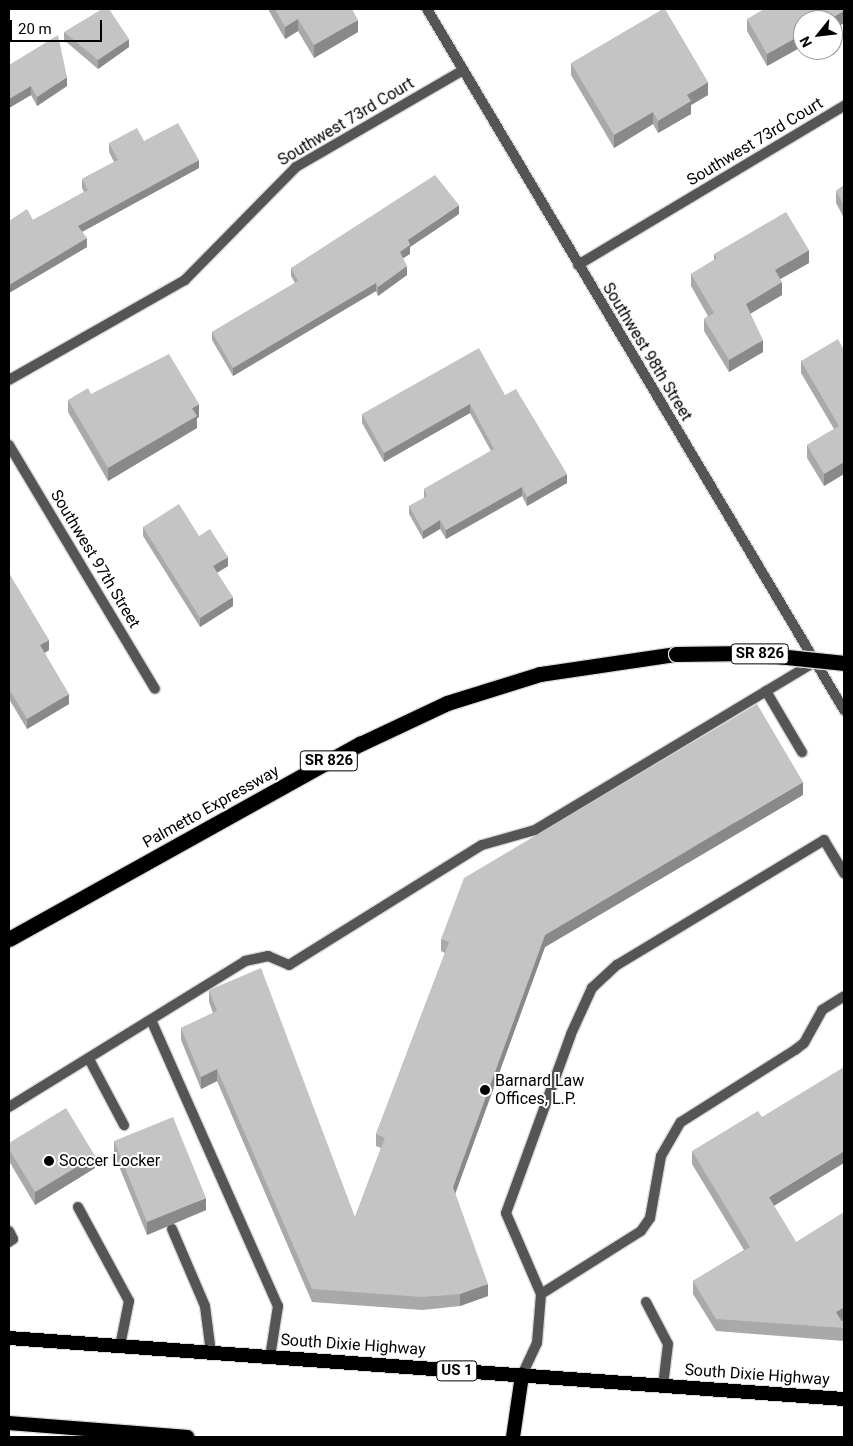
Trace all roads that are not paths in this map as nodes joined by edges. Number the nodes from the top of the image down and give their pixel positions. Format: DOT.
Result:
graph roads {
  1 [pos="427,9"];
  2 [pos="463,70"];
  3 [pos="844,106"];
  4 [pos="578,265"];
  5 [pos="9,380"];
  6 [pos="9,445"];
  7 [pos="815,662"];
  8 [pos="844,663"];
  9 [pos="155,689"];
  10 [pos="766,691"];
  11 [pos="844,710"];
  12 [pos="802,752"];
  13 [pos="844,873"];
  14 [pos="9,939"];
  15 [pos="844,996"];
  16 [pos="152,1022"];
  17 [pos="89,1059"];
  18 [pos="9,1107"];
  19 [pos="124,1125"];
  20 [pos="78,1207"];
  21 [pos="172,1229"];
  22 [pos="9,1232"];
  23 [pos="9,1242"];
  24 [pos="541,1294"];
  25 [pos="646,1302"];
  26 [pos="9,1338"];
  27 [pos="120,1346"];
  28 [pos="211,1353"];
  29 [pos="270,1357"];
  30 [pos="522,1375"];
  31 [pos="663,1386"];
  32 [pos="844,1399"];
  33 [pos="9,1423"];
  34 [pos="187,1437"];
  35 [pos="513,1437"];
  1 -- 2 [label="street, Southwest 98th Street"];
  2 -- 4 [label="street, Southwest 98th Street"];
  2 -- 5 [label="street, Southwest 73rd Court"];
  3 -- 4 [label="street, Southwest 73rd Court"];
  4 -- 7 [label="street, Southwest 98th Street"];
  6 -- 9 [label="street, Southwest 97th Street"];
  7 -- 10 [label="street"];
  7 -- 11 [label="street, Southwest 98th Street"];
  8 -- 14 [label="highway, Palmetto Expressway / SR 826, bridge"];
  10 -- 12 [label="street"];
  10 -- 16 [label="street"];
  13 -- 24 [label="street"];
  15 -- 24 [label="street"];
  16 -- 17 [label="street"];
  16 -- 29 [label="street"];
  17 -- 18 [label="street"];
  17 -- 19 [label="street"];
  20 -- 27 [label="street"];
  21 -- 28 [label="street"];
  22 -- 23 [label="street"];
  24 -- 30 [label="street"];
  25 -- 31 [label="street"];
  26 -- 27 [label="highway, South Dixie Highway / US 1"];
  27 -- 28 [label="highway, South Dixie Highway / US 1"];
  28 -- 29 [label="highway, South Dixie Highway / US 1"];
  29 -- 30 [label="highway, South Dixie Highway / US 1"];
  30 -- 31 [label="highway, South Dixie Highway / US 1"];
  30 -- 35 [label="highway"];
  31 -- 32 [label="highway, South Dixie Highway / US 1"];
  33 -- 34 [label="highway"];
}
